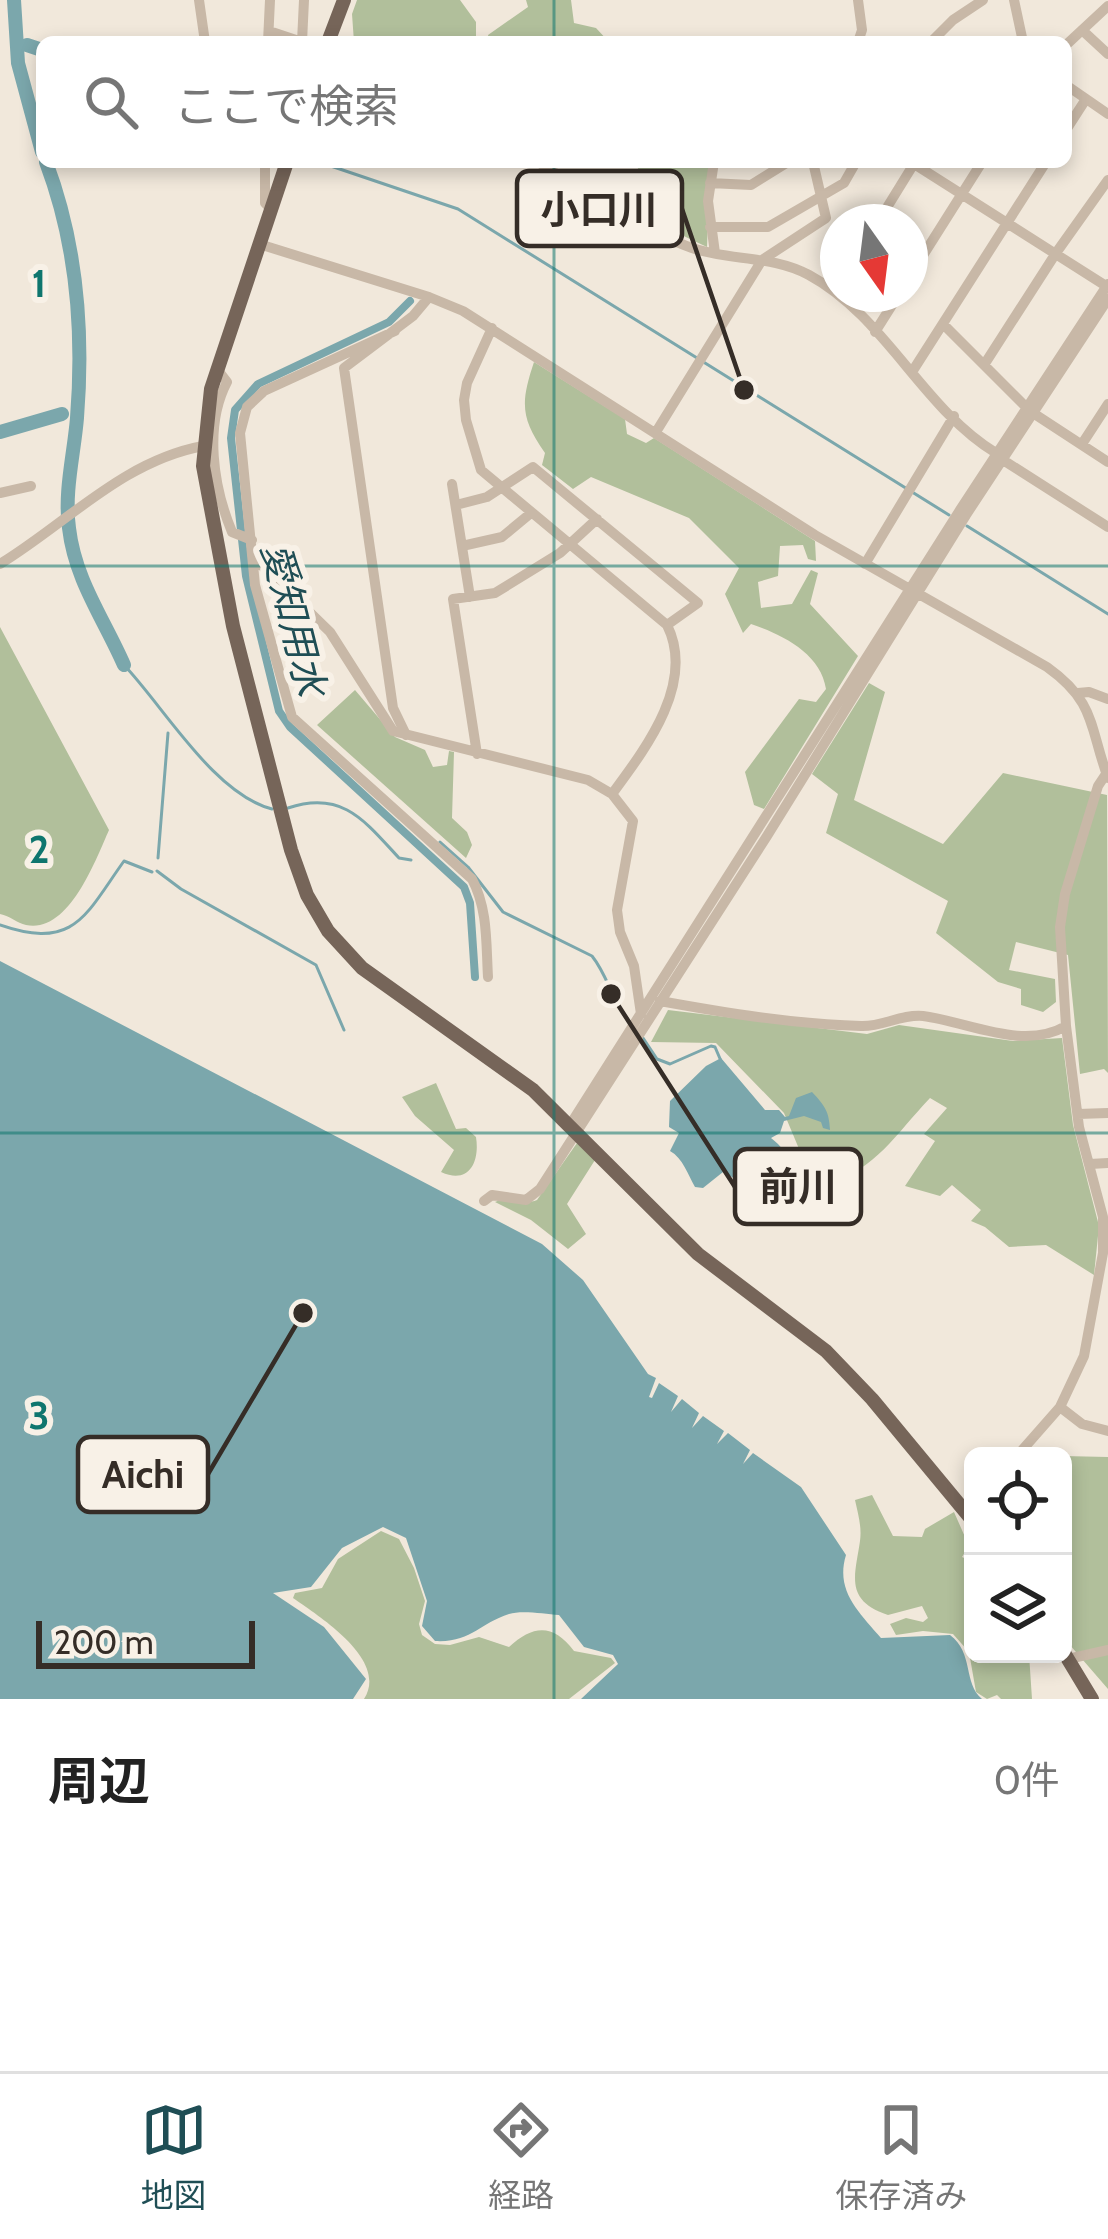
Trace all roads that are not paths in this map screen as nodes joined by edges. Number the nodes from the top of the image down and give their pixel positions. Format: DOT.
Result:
graph roads {
  1 [pos="199,0"];
  2 [pos="270,0"];
  3 [pos="304,0"];
  4 [pos="344,0"];
  5 [pos="858,0"];
  6 [pos="983,0"];
  7 [pos="1014,0"];
  8 [pos="1108,6"];
  9 [pos="1082,30"];
  10 [pos="204,36"];
  11 [pos="269,36"];
  12 [pos="302,36"];
  13 [pos="330,36"];
  14 [pos="860,36"];
  15 [pos="936,36"];
  16 [pos="1018,36"];
  17 [pos="1072,39"];
  18 [pos="1108,54"];
  19 [pos="1072,89"];
  20 [pos="1086,99"];
  21 [pos="1108,114"];
  22 [pos="1072,121"];
  23 [pos="265,168"];
  24 [pos="285,168"];
  25 [pos="549,168"];
  26 [pos="713,168"];
  27 [pos="778,168"];
  28 [pos="814,168"];
  29 [pos="853,168"];
  30 [pos="910,168"];
  31 [pos="921,168"];
  32 [pos="978,168"];
  33 [pos="1042,168"];
  34 [pos="1108,180"];
  35 [pos="710,183"];
  36 [pos="961,194"];
  37 [pos="820,195"];
  38 [pos="889,204"];
  39 [pos="272,209"];
  40 [pos="1007,223"];
  41 [pos="710,227"];
  42 [pos="259,244"];
  43 [pos="928,247"];
  44 [pos="715,253"];
  45 [pos="1056,253"];
  46 [pos="762,260"];
  47 [pos="820,281"];
  48 [pos="1107,289"];
  49 [pos="429,297"];
  50 [pos="856,312"];
  51 [pos="888,312"];
  52 [pos="943,324"];
  53 [pos="492,328"];
  54 [pos="395,332"];
  55 [pos="875,332"];
  56 [pos="984,365"];
  57 [pos="217,370"];
  58 [pos="912,372"];
  59 [pos="1108,404"];
  60 [pos="1030,411"];
  61 [pos="954,416"];
  62 [pos="656,432"];
  63 [pos="1082,444"];
  64 [pos="203,446"];
  65 [pos="999,457"];
  66 [pos="1108,462"];
  67 [pos="452,484"];
  68 [pos="31,486"];
  69 [pos="500,487"];
  70 [pos="0,493"];
  71 [pos="456,505"];
  72 [pos="531,513"];
  73 [pos="597,519"];
  74 [pos="1108,527"];
  75 [pos="252,540"];
  76 [pos="569,542"];
  77 [pos="462,546"];
  78 [pos="254,558"];
  79 [pos="0,564"];
  80 [pos="865,564"];
  81 [pos="914,591"];
  82 [pos="470,597"];
  83 [pos="667,626"];
  84 [pos="1078,693"];
  85 [pos="1108,699"];
  86 [pos="406,735"];
  87 [pos="477,754"];
  88 [pos="1107,776"];
  89 [pos="612,794"];
  90 [pos="488,977"];
  91 [pos="660,1000"];
  92 [pos="641,1014"];
  93 [pos="1066,1026"];
  94 [pos="1108,1113"];
  95 [pos="1078,1114"];
  96 [pos="573,1128"];
  97 [pos="1108,1163"];
  98 [pos="1090,1164"];
  99 [pos="484,1201"];
  100 [pos="1107,1231"];
  101 [pos="1060,1407"];
  102 [pos="1108,1431"];
  103 [pos="1025,1447"];
  104 [pos="964,1506"];
  105 [pos="1108,1650"];
  106 [pos="1072,1654"];
  107 [pos="1070,1663"];
  108 [pos="1090,1698"];
  1 -- 10 [label="street"];
  2 -- 11 [label="street"];
  3 -- 12 [label="street"];
  4 -- 13 [label="main road"];
  5 -- 14 [label="street"];
  6 -- 15 [label="street"];
  7 -- 16 [label="street"];
  8 -- 9 [label="street"];
  9 -- 17 [label="street"];
  9 -- 18 [label="street"];
  19 -- 20 [label="street"];
  20 -- 21 [label="street"];
  20 -- 22 [label="street"];
  23 -- 39 [label="street"];
  24 -- 39 [label="main road"];
  25 -- 44 [label="street"];
  26 -- 35 [label="street"];
  27 -- 35 [label="street"];
  28 -- 37 [label="street"];
  29 -- 37 [label="street"];
  30 -- 38 [label="street"];
  31 -- 36 [label="street"];
  32 -- 36 [label="street"];
  33 -- 40 [label="street"];
  34 -- 45 [label="street"];
  35 -- 41 [label="street"];
  36 -- 40 [label="street"];
  36 -- 43 [label="street"];
  37 -- 41 [label="street"];
  37 -- 46 [label="street"];
  39 -- 42 [label="main road"];
  40 -- 45 [label="street"];
  40 -- 52 [label="street"];
  41 -- 44 [label="street"];
  42 -- 49 [label="street"];
  42 -- 57 [label="main road"];
  44 -- 46 [label="street"];
  45 -- 48 [label="street"];
  45 -- 56 [label="street"];
  46 -- 47 [label="street"];
  46 -- 62 [label="street"];
  48 -- 60 [label="street"];
  49 -- 53 [label="street"];
  49 -- 54 [label="street"];
  50 -- 55 [label="street"];
  51 -- 55 [label="street"];
  52 -- 56 [label="street"];
  52 -- 58 [label="street"];
  53 -- 62 [label="street"];
  53 -- 69 [label="street"];
  54 -- 75 [label="street"];
  54 -- 86 [label="street"];
  55 -- 58 [label="street"];
  56 -- 60 [label="street"];
  57 -- 64 [label="main road"];
  57 -- 75 [label="street"];
  58 -- 61 [label="street"];
  59 -- 63 [label="street"];
  60 -- 63 [label="street"];
  60 -- 65 [label="street"];
  61 -- 65 [label="street"];
  61 -- 80 [label="street"];
  62 -- 80 [label="street"];
  63 -- 66 [label="street"];
  64 -- 79 [label="street"];
  64 -- 96 [label="main road"];
  65 -- 74 [label="street"];
  65 -- 81 [label="street"];
  67 -- 71 [label="street"];
  68 -- 70 [label="street"];
  69 -- 71 [label="street"];
  69 -- 72 [label="street"];
  69 -- 73 [label="street"];
  71 -- 77 [label="street"];
  72 -- 76 [label="street"];
  72 -- 77 [label="street"];
  73 -- 76 [label="street"];
  73 -- 83 [label="street"];
  75 -- 78 [label="street"];
  76 -- 82 [label="street"];
  76 -- 83 [label="street"];
  77 -- 82 [label="street"];
  78 -- 86 [label="street"];
  78 -- 90 [label="street"];
  80 -- 81 [label="street"];
  81 -- 84 [label="street"];
  81 -- 91 [label="street"];
  81 -- 92 [label="street"];
  82 -- 87 [label="street"];
  83 -- 89 [label="street"];
  84 -- 85 [label="street"];
  84 -- 88 [label="street"];
  86 -- 87 [label="street"];
  87 -- 89 [label="street"];
  88 -- 93 [label="street"];
  89 -- 92 [label="street"];
  91 -- 93 [label="street"];
  91 -- 96 [label="street"];
  92 -- 96 [label="street"];
  93 -- 95 [label="street"];
  94 -- 95 [label="street"];
  95 -- 98 [label="street"];
  96 -- 99 [label="street"];
  96 -- 104 [label="main road"];
  97 -- 98 [label="street"];
  98 -- 100 [label="street"];
  100 -- 101 [label="street"];
  101 -- 102 [label="street"];
  101 -- 103 [label="street"];
  105 -- 106 [label="street"];
  107 -- 108 [label="main road"];
}
